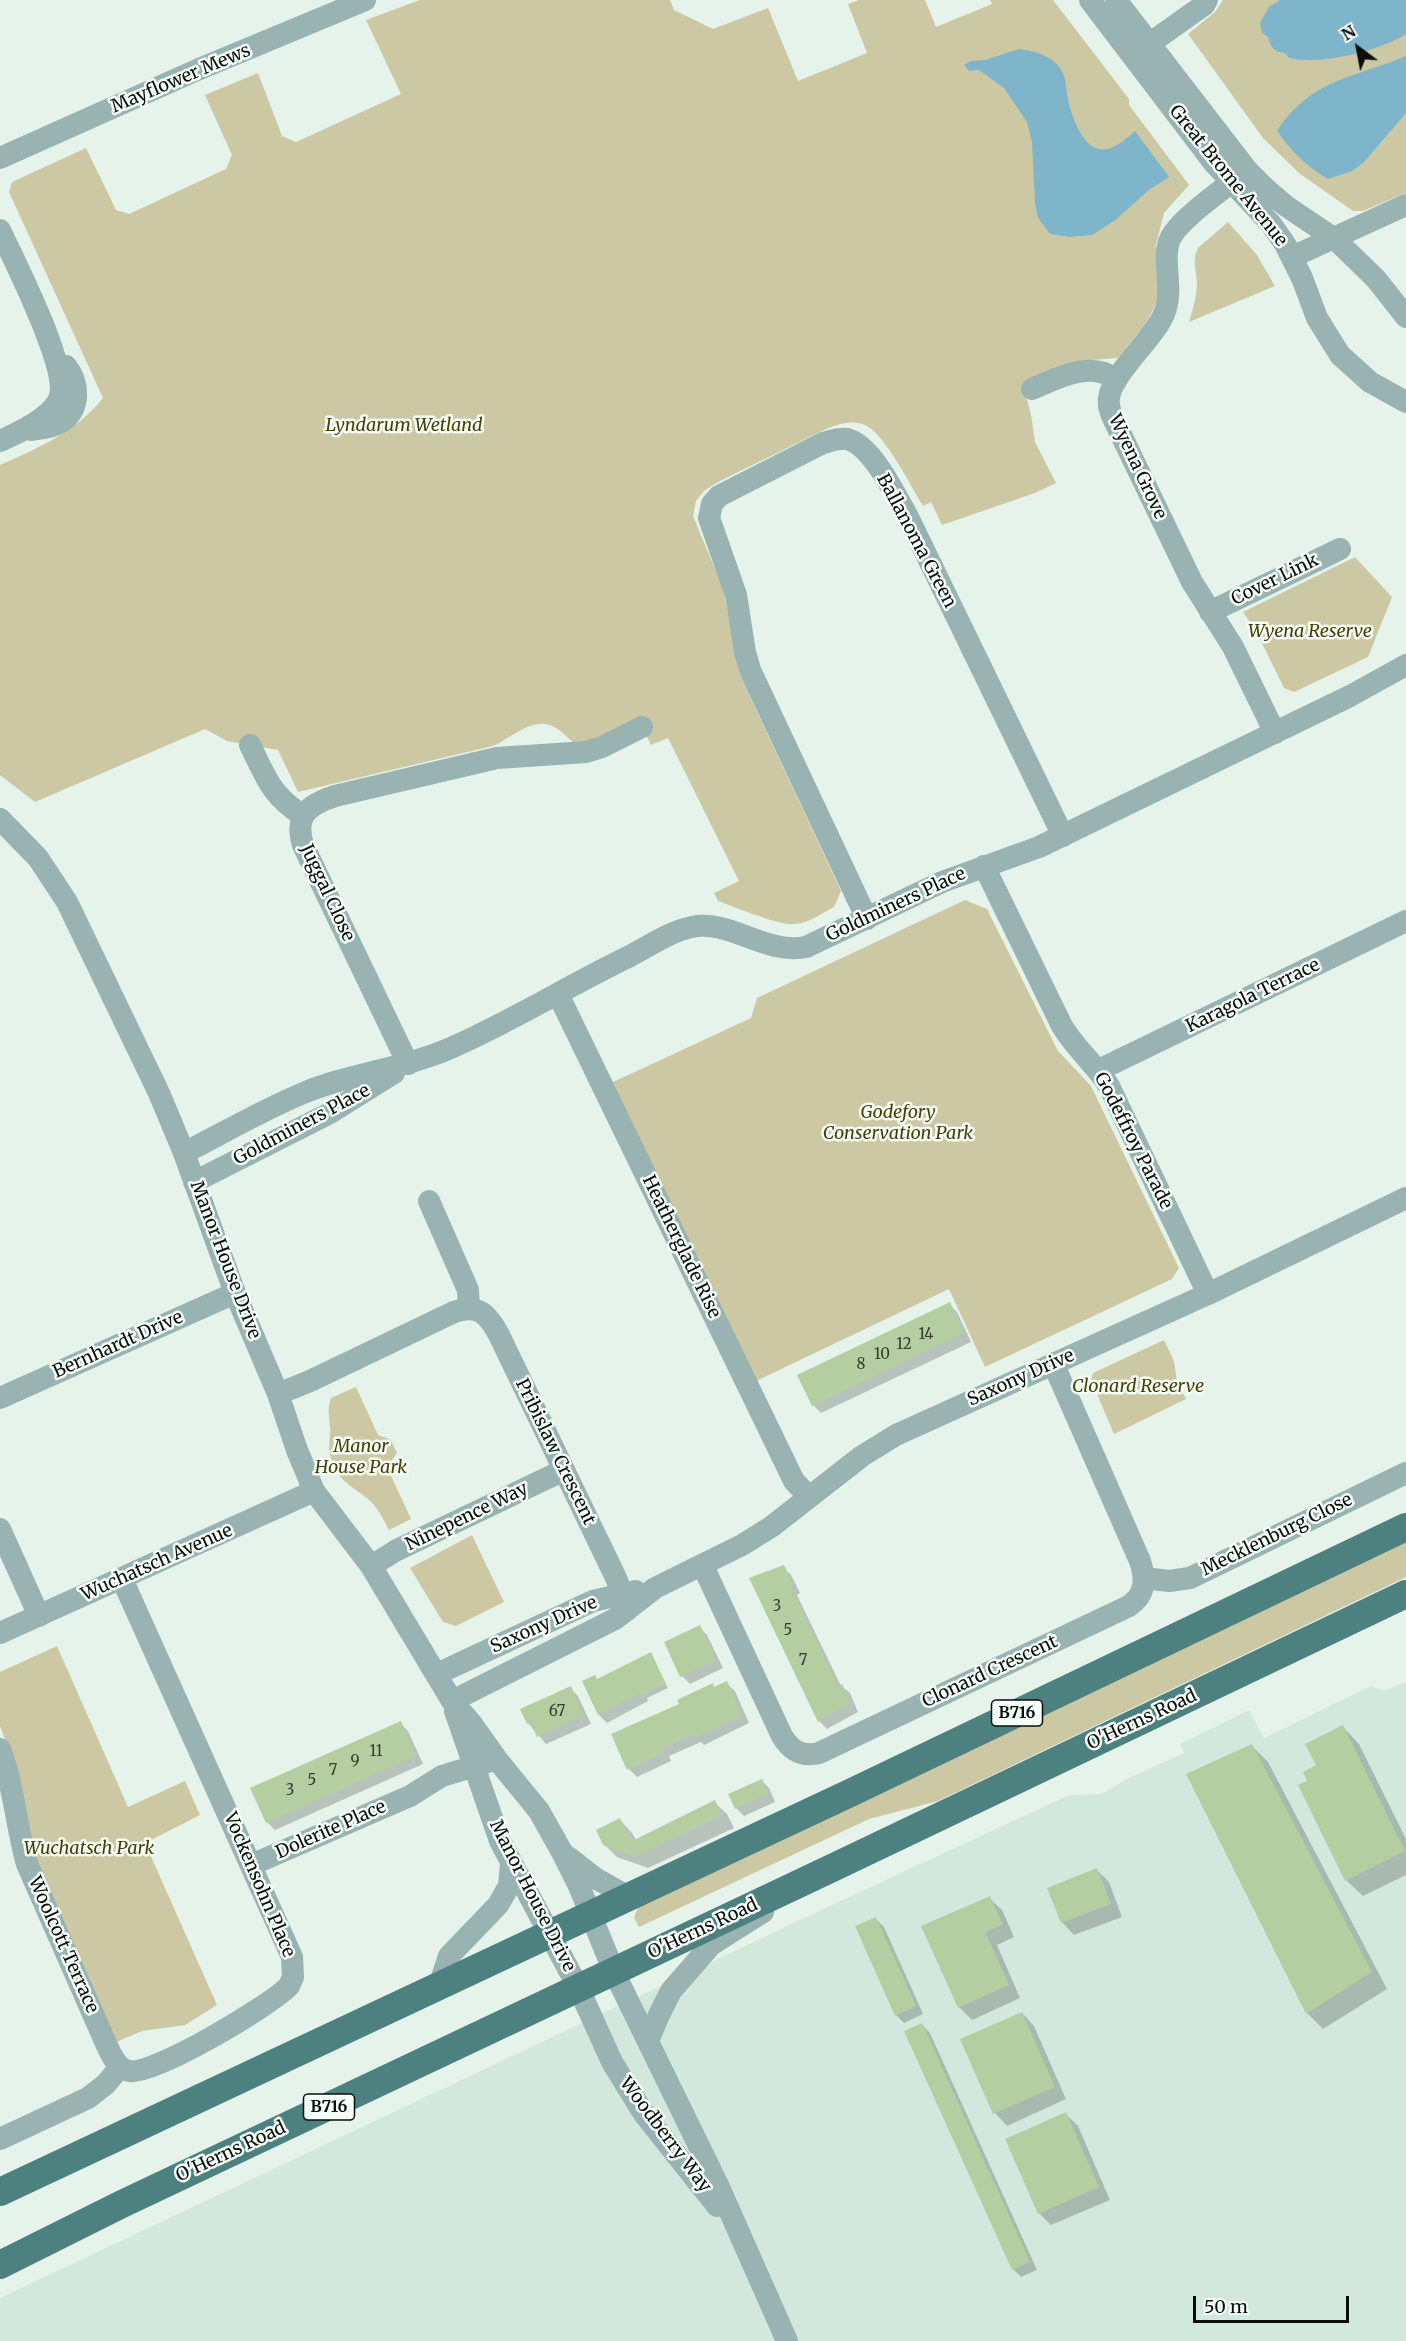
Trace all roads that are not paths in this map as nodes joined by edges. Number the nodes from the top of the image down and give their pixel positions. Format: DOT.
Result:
graph roads {
  1 [pos="364,0"];
  2 [pos="1090,0"];
  3 [pos="1116,0"];
  4 [pos="1207,0"];
  5 [pos="1141,50"];
  6 [pos="0,158"];
  7 [pos="1239,177"];
  8 [pos="1406,204"];
  9 [pos="0,230"];
  10 [pos="1335,239"];
  11 [pos="1292,257"];
  12 [pos="1406,317"];
  13 [pos="1116,381"];
  14 [pos="1032,389"];
  15 [pos="1406,402"];
  16 [pos="0,441"];
  17 [pos="1340,549"];
  18 [pos="1210,612"];
  19 [pos="1406,647"];
  20 [pos="1406,665"];
  21 [pos="1380,680"];
  22 [pos="642,727"];
  23 [pos="1275,733"];
  24 [pos="250,745"];
  25 [pos="303,816"];
  26 [pos="0,819"];
  27 [pos="1063,836"];
  28 [pos="984,866"];
  29 [pos="867,919"];
  30 [pos="1406,921"];
  31 [pos="558,994"];
  32 [pos="408,1064"];
  33 [pos="1099,1070"];
  34 [pos="184,1153"];
  35 [pos="194,1182"];
  36 [pos="1406,1198"];
  37 [pos="429,1201"];
  38 [pos="235,1293"];
  39 [pos="1208,1294"];
  40 [pos="469,1308"];
  41 [pos="1053,1363"];
  42 [pos="278,1394"];
  43 [pos="0,1398"];
  44 [pos="564,1470"];
  45 [pos="1406,1473"];
  46 [pos="314,1491"];
  47 [pos="809,1497"];
  48 [pos="1406,1527"];
  49 [pos="0,1529"];
  50 [pos="371,1566"];
  51 [pos="703,1566"];
  52 [pos="1144,1578"];
  53 [pos="122,1579"];
  54 [pos="1406,1594"];
  55 [pos="624,1602"];
  56 [pos="39,1616"];
  57 [pos="0,1633"];
  58 [pos="437,1674"];
  59 [pos="452,1701"];
  60 [pos="0,1749"];
  61 [pos="499,1762"];
  62 [pos="477,1772"];
  63 [pos="562,1852"];
  64 [pos="511,1864"];
  65 [pos="252,1865"];
  66 [pos="830,1869"];
  67 [pos="627,1896"];
  68 [pos="590,1913"];
  69 [pos="550,1933"];
  70 [pos="614,1972"];
  71 [pos="439,1986"];
  72 [pos="579,1989"];
  73 [pos="648,2041"];
  74 [pos="120,2067"];
  75 [pos="0,2139"];
  76 [pos="0,2192"];
  77 [pos="743,2244"];
  78 [pos="0,2265"];
  79 [pos="787,2341"];
  1 -- 6 [label="street, Mayflower Mews"];
  2 -- 5 [label="street, Great Brome Avenue"];
  3 -- 5 [label="street, Great Brome Avenue"];
  4 -- 5 [label="street"];
  5 -- 7 [label="street, Great Brome Avenue"];
  7 -- 10 [label="street, Great Brome Avenue"];
  7 -- 11 [label="street, Great Brome Avenue"];
  7 -- 13 [label="street, Wyena Grove"];
  8 -- 10 [label="street"];
  9 -- 16 [label="street"];
  10 -- 11 [label="street"];
  10 -- 12 [label="street, Great Brome Avenue"];
  11 -- 15 [label="street, Great Brome Avenue"];
  13 -- 14 [label="street"];
  13 -- 18 [label="street, Wyena Grove"];
  17 -- 18 [label="street, Cover Link"];
  18 -- 23 [label="street, Wyena Grove"];
  19 -- 21 [label="street, Goldminers Place"];
  20 -- 21 [label="street, Goldminers Place"];
  21 -- 23 [label="street, Goldminers Place"];
  22 -- 25 [label="street"];
  23 -- 27 [label="street, Goldminers Place"];
  24 -- 25 [label="street"];
  25 -- 32 [label="street, Juggal Close"];
  26 -- 34 [label="street, Manor House Drive"];
  27 -- 28 [label="street, Goldminers Place"];
  27 -- 29 [label="street, Ballanoma Green"];
  28 -- 29 [label="street, Goldminers Place"];
  28 -- 33 [label="street, Godeffroy Parade"];
  29 -- 31 [label="street, Goldminers Place"];
  30 -- 33 [label="street, Karagola Terrace"];
  31 -- 32 [label="street, Goldminers Place"];
  31 -- 47 [label="street, Heatherglade Rise"];
  32 -- 34 [label="street, Goldminers Place"];
  32 -- 35 [label="street, Goldminers Place"];
  33 -- 39 [label="street, Godeffroy Parade"];
  34 -- 35 [label="street, Manor House Drive"];
  35 -- 38 [label="street, Manor House Drive"];
  36 -- 39 [label="street, Saxony Drive"];
  37 -- 40 [label="street"];
  38 -- 42 [label="street, Manor House Drive"];
  38 -- 43 [label="street, Bernhardt Drive"];
  39 -- 41 [label="street, Saxony Drive"];
  40 -- 42 [label="street"];
  40 -- 44 [label="street, Pribislaw Crescent"];
  41 -- 47 [label="street, Saxony Drive"];
  41 -- 52 [label="street"];
  42 -- 46 [label="street, Manor House Drive"];
  44 -- 50 [label="street, Ninepence Way"];
  44 -- 55 [label="street, Pribislaw Crescent"];
  45 -- 52 [label="street, Mecklenburg Close"];
  46 -- 50 [label="street, Manor House Drive"];
  46 -- 53 [label="street, Wuchatsch Avenue"];
  47 -- 51 [label="street, Saxony Drive"];
  48 -- 67 [label="main road, B716"];
  49 -- 56 [label="street"];
  50 -- 58 [label="street, Manor House Drive"];
  51 -- 52 [label="street, Clonard Crescent"];
  51 -- 55 [label="street, Saxony Drive"];
  53 -- 56 [label="street, Wuchatsch Avenue"];
  53 -- 65 [label="street, Vockensohn Place"];
  54 -- 66 [label="main road, O'Herns Road / B716"];
  55 -- 58 [label="street, Saxony Drive"];
  55 -- 59 [label="street, Saxony Drive"];
  56 -- 57 [label="street, Wuchatsch Avenue"];
  58 -- 59 [label="street, Manor House Drive"];
  59 -- 61 [label="street, Manor House Drive"];
  59 -- 62 [label="street, Manor House Drive"];
  60 -- 74 [label="street, Woolcott Terrace"];
  61 -- 62 [label="street"];
  61 -- 63 [label="street, Manor House Drive"];
  62 -- 64 [label="street, Manor House Drive"];
  62 -- 65 [label="street, Dolerite Place"];
  63 -- 67 [label="street"];
  63 -- 68 [label="street, Manor House Drive"];
  64 -- 69 [label="street, Manor House Drive"];
  64 -- 71 [label="street"];
  65 -- 74 [label="street, Vockensohn Place"];
  66 -- 70 [label="main road, O'Herns Road / B716"];
  66 -- 73 [label="street"];
  67 -- 68 [label="main road, B716"];
  68 -- 69 [label="main road, B716"];
  68 -- 70 [label="street, Manor House Drive"];
  69 -- 71 [label="main road, B716"];
  69 -- 72 [label="street, Manor House Drive"];
  70 -- 72 [label="main road, O'Herns Road / B716"];
  70 -- 73 [label="street, Woodberry Way"];
  71 -- 76 [label="main road, B716"];
  72 -- 77 [label="street, Woodberry Way"];
  72 -- 78 [label="main road, O'Herns Road / B716"];
  73 -- 77 [label="street, Woodberry Way"];
  74 -- 75 [label="street"];
  77 -- 79 [label="street, Woodberry Way"];
}
